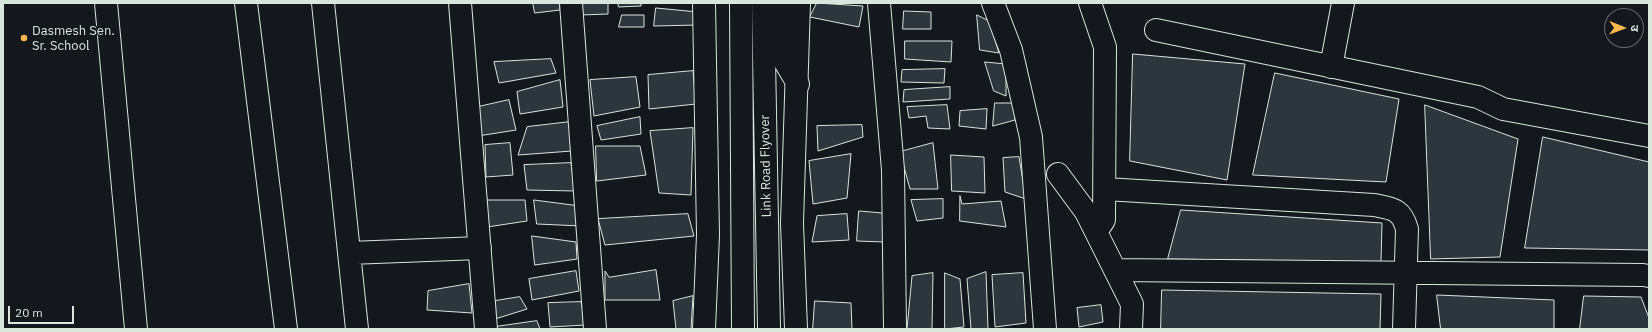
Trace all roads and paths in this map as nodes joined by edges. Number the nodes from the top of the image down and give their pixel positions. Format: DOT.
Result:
graph roads {
  1 [pos="106,3"];
  2 [pos="246,3"];
  3 [pos="323,3"];
  4 [pos="460,3"];
  5 [pos="571,3"];
  6 [pos="704,3"];
  7 [pos="741,3"];
  8 [pos="763,3"];
  9 [pos="780,3"];
  10 [pos="799,3"];
  11 [pos="879,3"];
  12 [pos="993,3"];
  13 [pos="1090,3"];
  14 [pos="1343,3"];
  15 [pos="1156,30"];
  16 [pos="1331,67"];
  17 [pos="798,84"];
  18 [pos="1649,136"];
  19 [pos="1058,174"];
  20 [pos="1105,189"];
  21 [pos="1096,232"];
  22 [pos="480,248"];
  23 [pos="349,253"];
  24 [pos="1115,270"];
  25 [pos="1406,272"];
  26 [pos="1649,276"];
  27 [pos="136,329"];
  28 [pos="286,329"];
  29 [pos="357,329"];
  30 [pos="486,329"];
  31 [pos="595,329"];
  32 [pos="704,329"];
  33 [pos="743,329"];
  34 [pos="769,329"];
  35 [pos="796,329"];
  36 [pos="895,329"];
  37 [pos="1045,329"];
  38 [pos="1131,329"];
  39 [pos="1404,329"];
  1 -- 27 [label="street"];
  2 -- 28 [label="street"];
  3 -- 23 [label="street"];
  4 -- 22 [label="street"];
  5 -- 31 [label="street"];
  6 -- 32 [label="street"];
  7 -- 33 [label="street, Link Road Flyover"];
  8 -- 34 [label="street, Link Road Flyover"];
  9 -- 17 [label="street"];
  10 -- 17 [label="street"];
  11 -- 36 [label="street"];
  12 -- 37 [label="street"];
  13 -- 20 [label="street"];
  14 -- 16 [label="street"];
  15 -- 16 [label="street"];
  16 -- 18 [label="street"];
  17 -- 35 [label="street"];
  19 -- 21 [label="street"];
  20 -- 21 [label="street"];
  20 -- 25 [label="street"];
  21 -- 24 [label="street"];
  22 -- 23 [label="street"];
  22 -- 30 [label="street"];
  23 -- 29 [label="street"];
  24 -- 25 [label="street"];
  24 -- 38 [label="street"];
  25 -- 26 [label="street"];
  25 -- 39 [label="street"];
}
